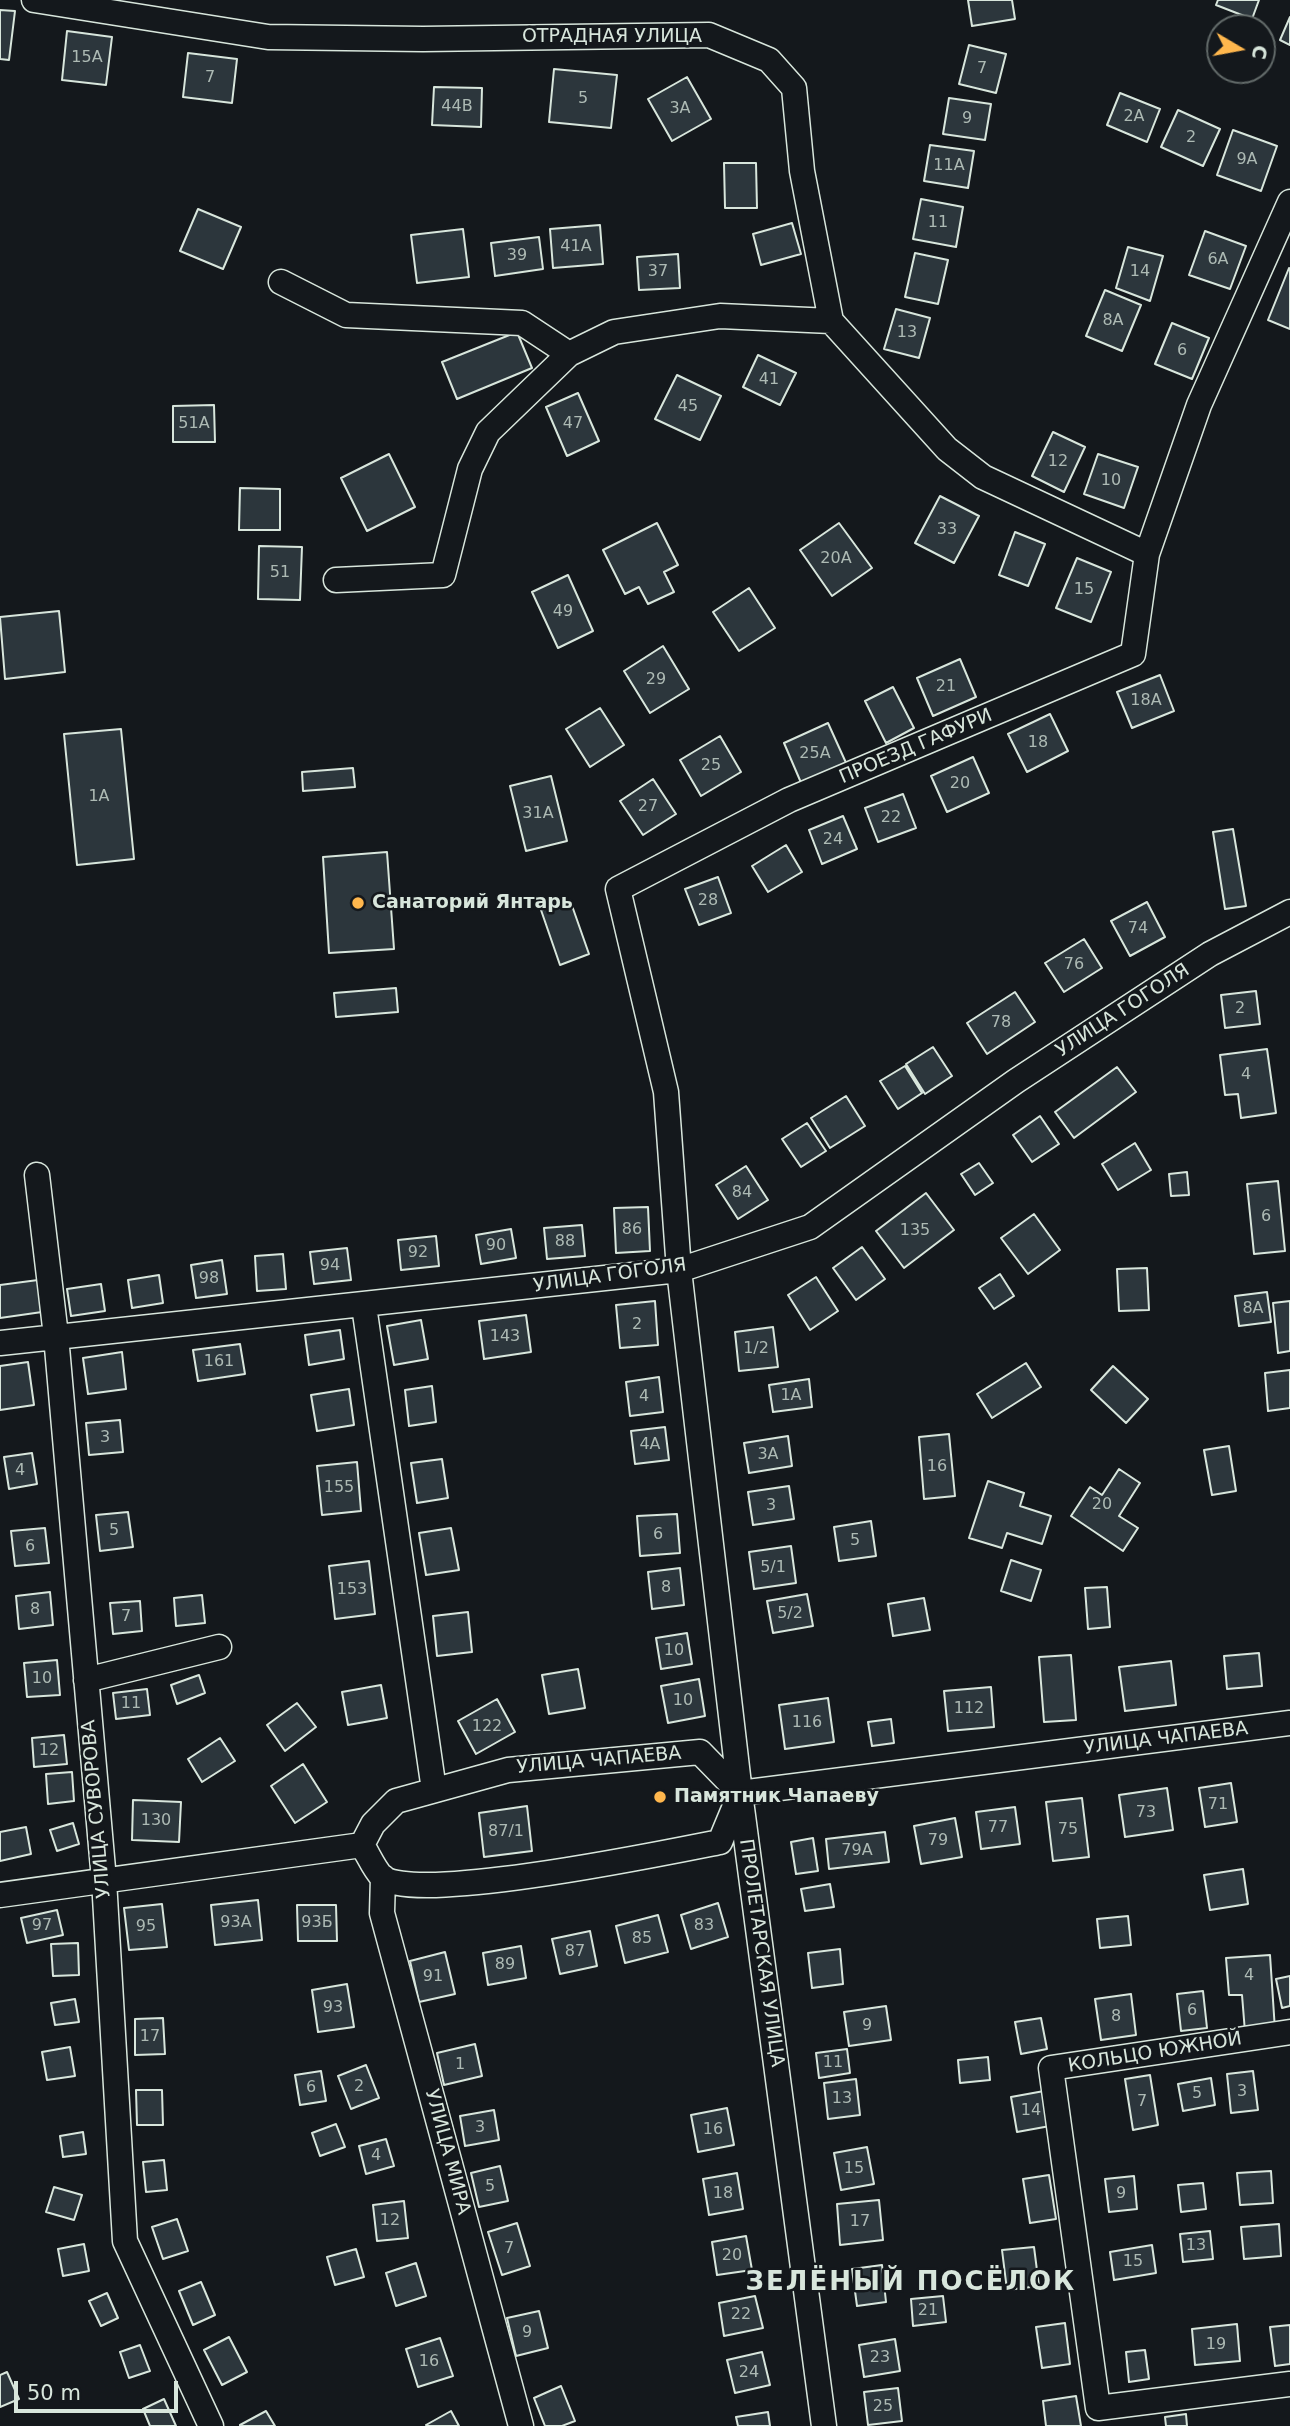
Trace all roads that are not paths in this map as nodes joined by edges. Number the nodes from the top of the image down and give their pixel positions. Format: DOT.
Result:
graph roads {
  1 [pos="34,0"];
  2 [pos="1290,202"];
  3 [pos="281,282"];
  4 [pos="831,321"];
  5 [pos="569,354"];
  6 [pos="1146,554"];
  7 [pos="336,580"];
  8 [pos="1290,913"];
  9 [pos="37,1175"];
  10 [pos="679,1270"];
  11 [pos="364,1306"];
  12 [pos="56,1336"];
  13 [pos="0,1343"];
  14 [pos="219,1647"];
  15 [pos="86,1680"];
  16 [pos="1290,1723"];
  17 [pos="435,1790"];
  18 [pos="740,1793"];
  19 [pos="362,1845"];
  20 [pos="383,1877"];
  21 [pos="104,1881"];
  22 [pos="0,1895"];
  23 [pos="1290,2032"];
  24 [pos="1290,2384"];
  25 [pos="211,2426"];
  26 [pos="521,2426"];
  27 [pos="824,2426"];
  1 -- 4 [label="street, ОТРАДНАЯ УЛИЦА"];
  2 -- 6 [label="street, ПРОЕЗД ГАФУРИ"];
  3 -- 5 [label="street"];
  4 -- 5 [label="street"];
  4 -- 6 [label="street"];
  5 -- 7 [label="street"];
  6 -- 10 [label="street, ПРОЕЗД ГАФУРИ"];
  8 -- 10 [label="street, УЛИЦА ГОГОЛЯ"];
  9 -- 12 [label="street, УЛИЦА СУВОРОВА"];
  10 -- 11 [label="street, УЛИЦА ГОГОЛЯ"];
  10 -- 18 [label="street, ПРОЛЕТАРСКАЯ УЛИЦА"];
  11 -- 12 [label="street, УЛИЦА ГОГОЛЯ"];
  11 -- 17 [label="street"];
  12 -- 13 [label="street, УЛИЦА ГОГОЛЯ"];
  12 -- 15 [label="street, УЛИЦА СУВОРОВА"];
  14 -- 15 [label="street"];
  15 -- 21 [label="street, УЛИЦА СУВОРОВА"];
  16 -- 18 [label="street, УЛИЦА ЧАПАЕВА"];
  17 -- 18 [label="street, УЛИЦА ЧАПАЕВА"];
  17 -- 19 [label="street, УЛИЦА ЧАПАЕВА"];
  18 -- 20 [label="street"];
  18 -- 27 [label="street, ПРОЛЕТАРСКАЯ УЛИЦА"];
  19 -- 20 [label="street"];
  19 -- 21 [label="street"];
  20 -- 26 [label="street, УЛИЦА МИРА"];
  21 -- 22 [label="street"];
  21 -- 25 [label="street, УЛИЦА СУВОРОВА"];
  23 -- 24 [label="street, КОЛЬЦО ЮЖНОЙ"];
}
